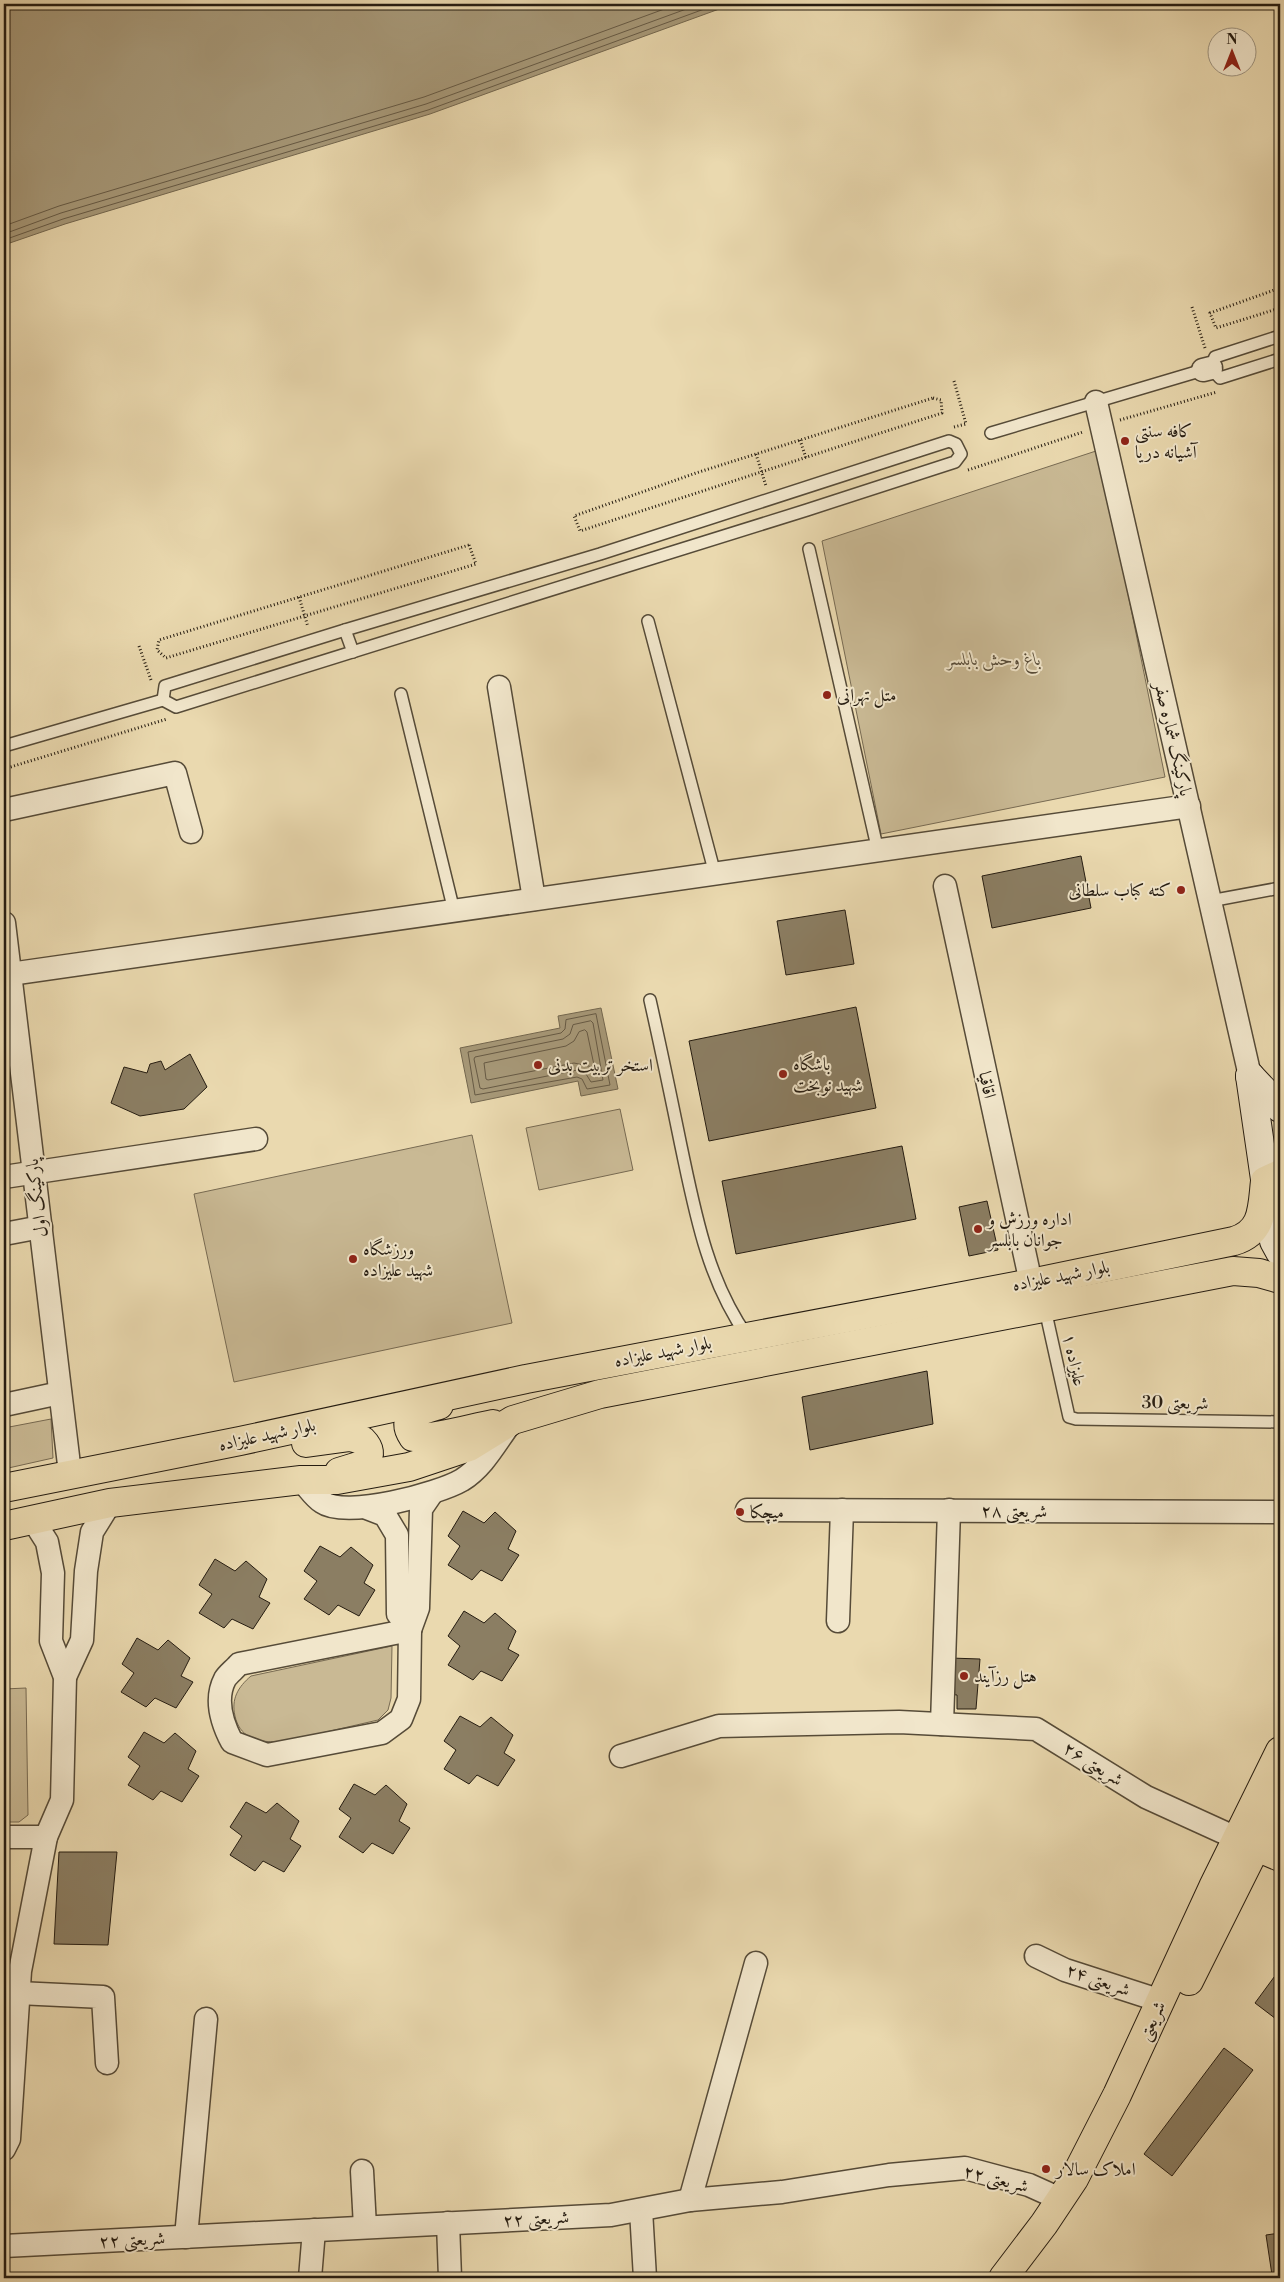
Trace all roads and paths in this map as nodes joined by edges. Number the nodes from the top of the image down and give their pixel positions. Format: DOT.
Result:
graph roads {
  1 [pos="1280,288"];
  2 [pos="1192,307"];
  3 [pos="1280,308"];
  4 [pos="1280,336"];
  5 [pos="1280,359"];
  6 [pos="1207,363"];
  7 [pos="1096,402"];
  8 [pos="991,433"];
  9 [pos="800,440"];
  10 [pos="756,454"];
  11 [pos="806,458"];
  12 [pos="761,472"];
  13 [pos="766,486"];
  14 [pos="693,524"];
  15 [pos="700,544"];
  16 [pos="810,549"];
  17 [pos="299,597"];
  18 [pos="304,615"];
  19 [pos="648,621"];
  20 [pos="345,630"];
  21 [pos="312,640"];
  22 [pos="353,652"];
  23 [pos="499,687"];
  24 [pos="401,694"];
  25 [pos="164,700"];
  26 [pos="4,746"];
  27 [pos="1188,806"];
  28 [pos="4,810"];
  29 [pos="190,832"];
  30 [pos="878,851"];
  31 [pos="715,874"];
  32 [pos="945,886"];
  33 [pos="1280,888"];
  34 [pos="534,899"];
  35 [pos="1210,901"];
  36 [pos="454,911"];
  37 [pos="4,922"];
  38 [pos="10,974"];
  39 [pos="650,1000"];
  40 [pos="1250,1076"];
  41 [pos="1280,1108"];
  42 [pos="256,1139"];
  43 [pos="34,1174"];
  44 [pos="4,1177"];
  45 [pos="1273,1177"];
  46 [pos="41,1227"];
  47 [pos="4,1234"];
  48 [pos="1280,1252"];
  49 [pos="1280,1280"];
  50 [pos="1031,1283"];
  51 [pos="1045,1309"];
  52 [pos="747,1336"];
  53 [pos="526,1379"];
  54 [pos="60,1393"];
  55 [pos="4,1405"];
  56 [pos="1069,1417"];
  57 [pos="513,1420"];
  58 [pos="1280,1422"];
  59 [pos="240,1441"];
  60 [pos="70,1473"];
  61 [pos="301,1480"];
  62 [pos="4,1488"];
  63 [pos="432,1493"];
  64 [pos="110,1503"];
  65 [pos="367,1508"];
  66 [pos="747,1510"];
  67 [pos="842,1510"];
  68 [pos="950,1510"];
  69 [pos="1280,1512"];
  70 [pos="33,1520"];
  71 [pos="4,1526"];
  72 [pos="838,1621"];
  73 [pos="410,1630"];
  74 [pos="65,1677"];
  75 [pos="942,1724"];
  76 [pos="1280,1751"];
  77 [pos="621,1756"];
  78 [pos="1280,1799"];
  79 [pos="4,1837"];
  80 [pos="46,1837"];
  81 [pos="1264,1840"];
  82 [pos="1036,1956"];
  83 [pos="756,1963"];
  84 [pos="18,1994"];
  85 [pos="1161,2001"];
  86 [pos="206,2019"];
  87 [pos="107,2063"];
  88 [pos="4,2149"];
  89 [pos="362,2171"];
  90 [pos="1060,2199"];
  91 [pos="690,2200"];
  92 [pos="641,2210"];
  93 [pos="448,2223"];
  94 [pos="364,2227"];
  95 [pos="314,2230"];
  96 [pos="186,2237"];
  97 [pos="4,2246"];
  98 [pos="310,2278"];
  99 [pos="450,2278"];
  100 [pos="645,2278"];
  101 [pos="1003,2278"];
  102 [pos="1023,2278"];
  1 -- 3 [label="path"];
  2 -- 6 [label="path"];
  4 -- 6 [label="lane"];
  5 -- 6 [label="lane"];
  6 -- 7 [label="lane"];
  7 -- 8 [label="lane"];
  7 -- 27 [label="street, پارکینگ شماره صفر"];
  9 -- 10 [label="path"];
  9 -- 11 [label="path"];
  9 -- 11 [label="path"];
  10 -- 12 [label="path"];
  10 -- 12 [label="path"];
  11 -- 12 [label="path"];
  12 -- 13 [label="path"];
  14 -- 15 [label="lane"];
  14 -- 15 [label="lane"];
  14 -- 20 [label="lane"];
  15 -- 22 [label="lane"];
  16 -- 30 [label="lane"];
  17 -- 18 [label="path"];
  17 -- 18 [label="path"];
  17 -- 18 [label="path"];
  18 -- 21 [label="path"];
  19 -- 31 [label="lane"];
  20 -- 21 [label="lane"];
  20 -- 22 [label="lane"];
  21 -- 25 [label="lane"];
  22 -- 25 [label="lane"];
  23 -- 34 [label="street"];
  24 -- 36 [label="lane"];
  25 -- 26 [label="lane"];
  27 -- 30 [label="street"];
  27 -- 35 [label="street, پارکینگ شماره صفر"];
  28 -- 29 [label="street"];
  30 -- 31 [label="street"];
  31 -- 34 [label="street"];
  32 -- 50 [label="street, اقاقیا"];
  33 -- 35 [label="lane"];
  34 -- 36 [label="street"];
  35 -- 40 [label="street, پارکینگ شماره صفر"];
  36 -- 38 [label="street"];
  37 -- 38 [label="street, پارکینگ اول"];
  38 -- 43 [label="street, پارکینگ اول"];
  39 -- 52 [label="lane"];
  40 -- 41 [label="main road"];
  40 -- 45 [label="main road"];
  42 -- 43 [label="street"];
  43 -- 44 [label="street"];
  43 -- 46 [label="street, پارکینگ اول"];
  45 -- 48 [label="main road"];
  45 -- 50 [label="main road, بلوار شهید علیزاده"];
  46 -- 47 [label="street"];
  46 -- 54 [label="street, پارکینگ اول"];
  49 -- 51 [label="main road, بلوار شهید علیزاده"];
  50 -- 52 [label="main road, بلوار شهید علیزاده"];
  51 -- 56 [label="lane, علیزاده ۱"];
  51 -- 57 [label="main road, بلوار شهید علیزاده"];
  52 -- 53 [label="main road, بلوار شهید علیزاده"];
  53 -- 57 [label="main road"];
  53 -- 59 [label="main road, بلوار شهید علیزاده"];
  54 -- 55 [label="street"];
  54 -- 60 [label="street, پارکینگ اول"];
  56 -- 58 [label="lane, شریعتی 30"];
  57 -- 61 [label="main road, بلوار شهید علیزاده"];
  57 -- 63 [label="street"];
  59 -- 60 [label="main road, بلوار شهید علیزاده"];
  59 -- 61 [label="main road"];
  60 -- 62 [label="main road, بلوار شهید علیزاده"];
  61 -- 64 [label="main road, بلوار شهید علیزاده"];
  61 -- 65 [label="street"];
  63 -- 65 [label="street"];
  63 -- 73 [label="street"];
  64 -- 70 [label="main road, بلوار شهید علیزاده"];
  64 -- 74 [label="street"];
  65 -- 73 [label="street"];
  66 -- 67 [label="street, شریعتی ۲۸"];
  67 -- 68 [label="street, شریعتی ۲۸"];
  67 -- 72 [label="street"];
  68 -- 69 [label="street, شریعتی ۲۸"];
  68 -- 75 [label="street"];
  70 -- 71 [label="main road, بلوار شهید علیزاده"];
  70 -- 74 [label="street"];
  73 -- 73 [label="street"];
  74 -- 80 [label="street"];
  75 -- 77 [label="street, شریعتی ۲۶"];
  75 -- 81 [label="street, شریعتی ۲۶"];
  76 -- 81 [label="main road, شریعتی"];
  78 -- 81 [label="main road, شریعتی"];
  79 -- 80 [label="street"];
  80 -- 84 [label="street"];
  81 -- 85 [label="main road, شریعتی"];
  81 -- 102 [label="main road, شریعتی"];
  82 -- 85 [label="street, شریعتی ۲۴"];
  83 -- 91 [label="street"];
  84 -- 87 [label="street"];
  84 -- 88 [label="street"];
  85 -- 90 [label="main road, شریعتی"];
  86 -- 96 [label="street"];
  89 -- 94 [label="street"];
  90 -- 91 [label="street, شریعتی ۲۲"];
  90 -- 101 [label="main road, شریعتی"];
  91 -- 92 [label="street, شریعتی ۲۲"];
  92 -- 93 [label="street, شریعتی ۲۲"];
  92 -- 100 [label="street"];
  93 -- 94 [label="street, شریعتی ۲۲"];
  93 -- 99 [label="street"];
  94 -- 95 [label="street, شریعتی ۲۲"];
  95 -- 96 [label="street, شریعتی ۲۲"];
  95 -- 98 [label="street"];
  96 -- 97 [label="street, شریعتی ۲۲"];
}
